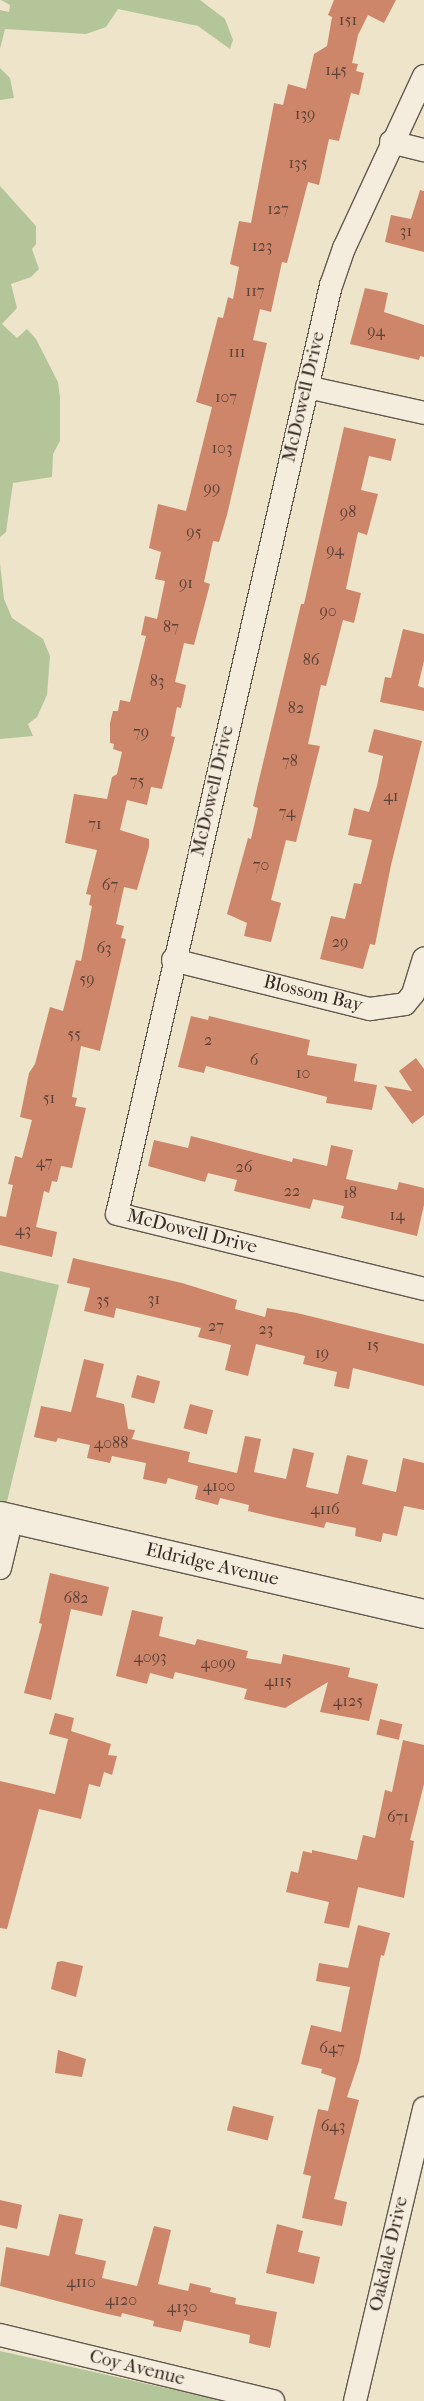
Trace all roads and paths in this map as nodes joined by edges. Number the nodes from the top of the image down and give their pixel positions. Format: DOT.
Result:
graph roads {
  1 [pos="424,76"];
  2 [pos="391,142"];
  3 [pos="424,150"];
  4 [pos="306,387"];
  5 [pos="424,412"];
  6 [pos="424,959"];
  7 [pos="174,960"];
  8 [pos="424,1289"];
  9 [pos="6,1517"];
  10 [pos="0,1568"];
  11 [pos="424,1614"];
  12 [pos="424,2108"];
  13 [pos="0,2335"];
  14 [pos="273,2401"];
  15 [pos="355,2401"];
  1 -- 2 [label="street, McDowell Drive"];
  2 -- 3 [label="street"];
  2 -- 4 [label="street, McDowell Drive"];
  4 -- 5 [label="street"];
  4 -- 7 [label="street, McDowell Drive"];
  6 -- 7 [label="street, Blossom Bay"];
  7 -- 8 [label="street, McDowell Drive"];
  9 -- 10 [label="street"];
  9 -- 11 [label="street, Eldridge Avenue"];
  12 -- 15 [label="street, Oakdale Drive"];
  13 -- 14 [label="street, Coy Avenue"];
}
